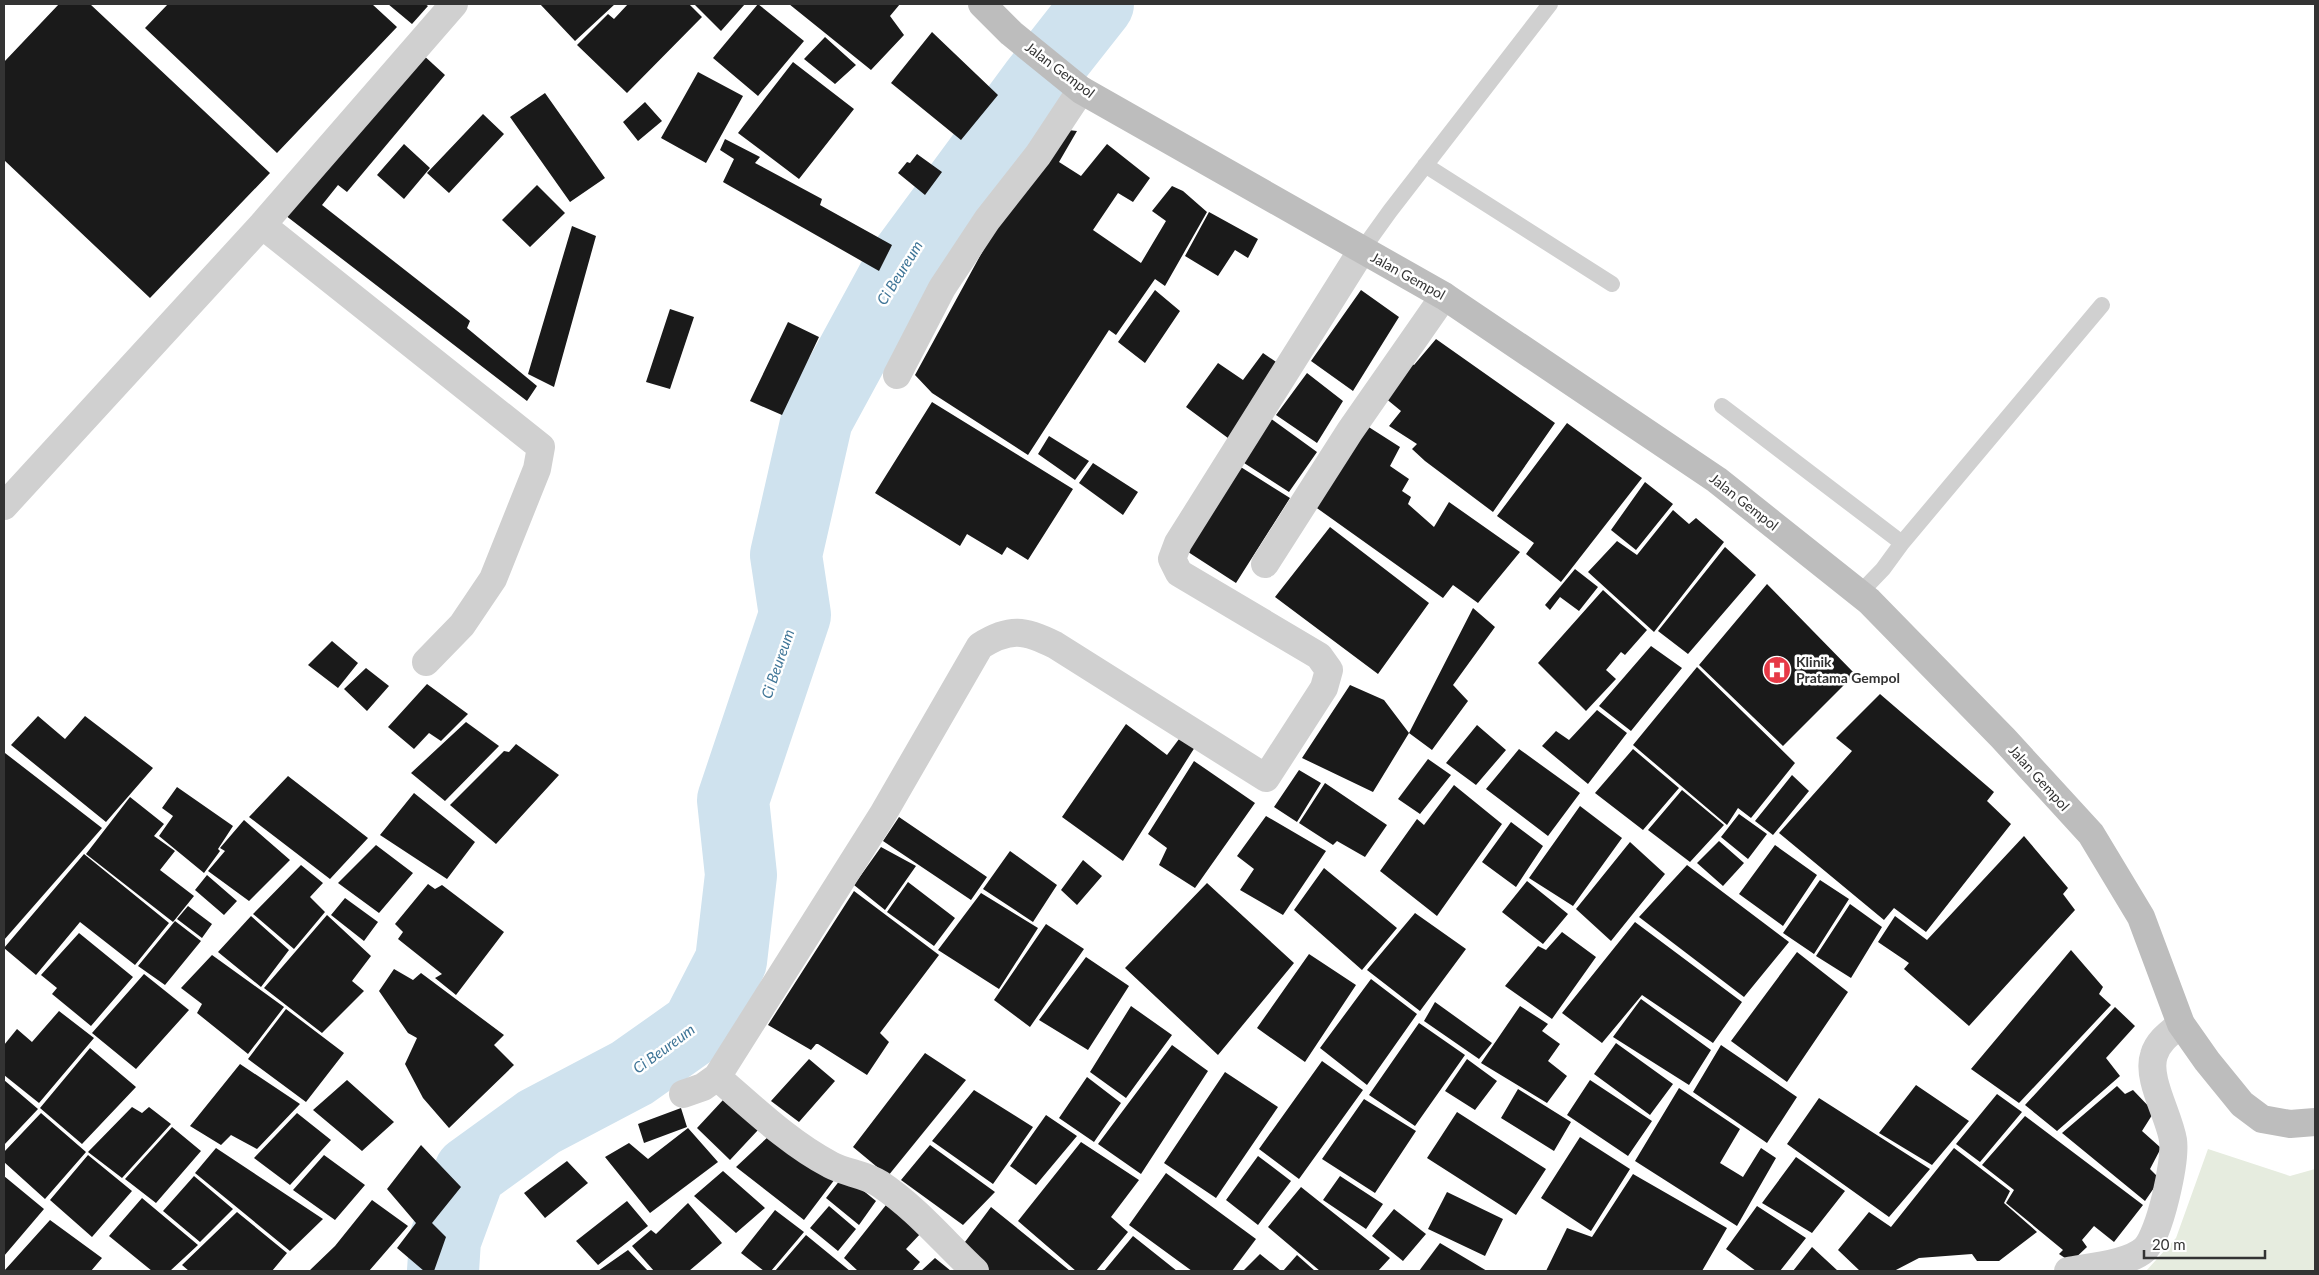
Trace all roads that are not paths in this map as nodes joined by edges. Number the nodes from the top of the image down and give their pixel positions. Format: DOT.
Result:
graph roads {
  1 [pos="454,4"];
  2 [pos="982,4"];
  3 [pos="1550,4"];
  4 [pos="1081,90"];
  5 [pos="1425,165"];
  6 [pos="262,225"];
  7 [pos="1362,250"];
  8 [pos="1612,284"];
  9 [pos="1444,296"];
  10 [pos="2102,304"];
  11 [pos="897,374"];
  12 [pos="1722,406"];
  13 [pos="4,506"];
  14 [pos="1902,543"];
  15 [pos="1265,564"];
  16 [pos="1859,594"];
  17 [pos="426,662"];
  18 [pos="2181,1024"];
  19 [pos="717,1077"];
  20 [pos="683,1094"];
  21 [pos="2315,1122"];
  22 [pos="975,1271"];
  23 [pos="2068,1271"];
  1 -- 6 [label="street"];
  2 -- 4 [label="street, Jalan Gempol"];
  3 -- 5 [label="lane"];
  4 -- 7 [label="street, Jalan Gempol"];
  4 -- 11 [label="street"];
  5 -- 7 [label="lane"];
  5 -- 8 [label="lane"];
  6 -- 13 [label="street"];
  6 -- 17 [label="street"];
  7 -- 9 [label="street, Jalan Gempol"];
  7 -- 19 [label="street"];
  9 -- 15 [label="street"];
  9 -- 16 [label="street, Jalan Gempol"];
  10 -- 14 [label="lane"];
  12 -- 14 [label="lane"];
  14 -- 16 [label="lane"];
  16 -- 18 [label="street, Jalan Gempol"];
  18 -- 21 [label="street, Jalan Gempol"];
  18 -- 23 [label="street"];
  19 -- 20 [label="street"];
  19 -- 22 [label="street"];
}
